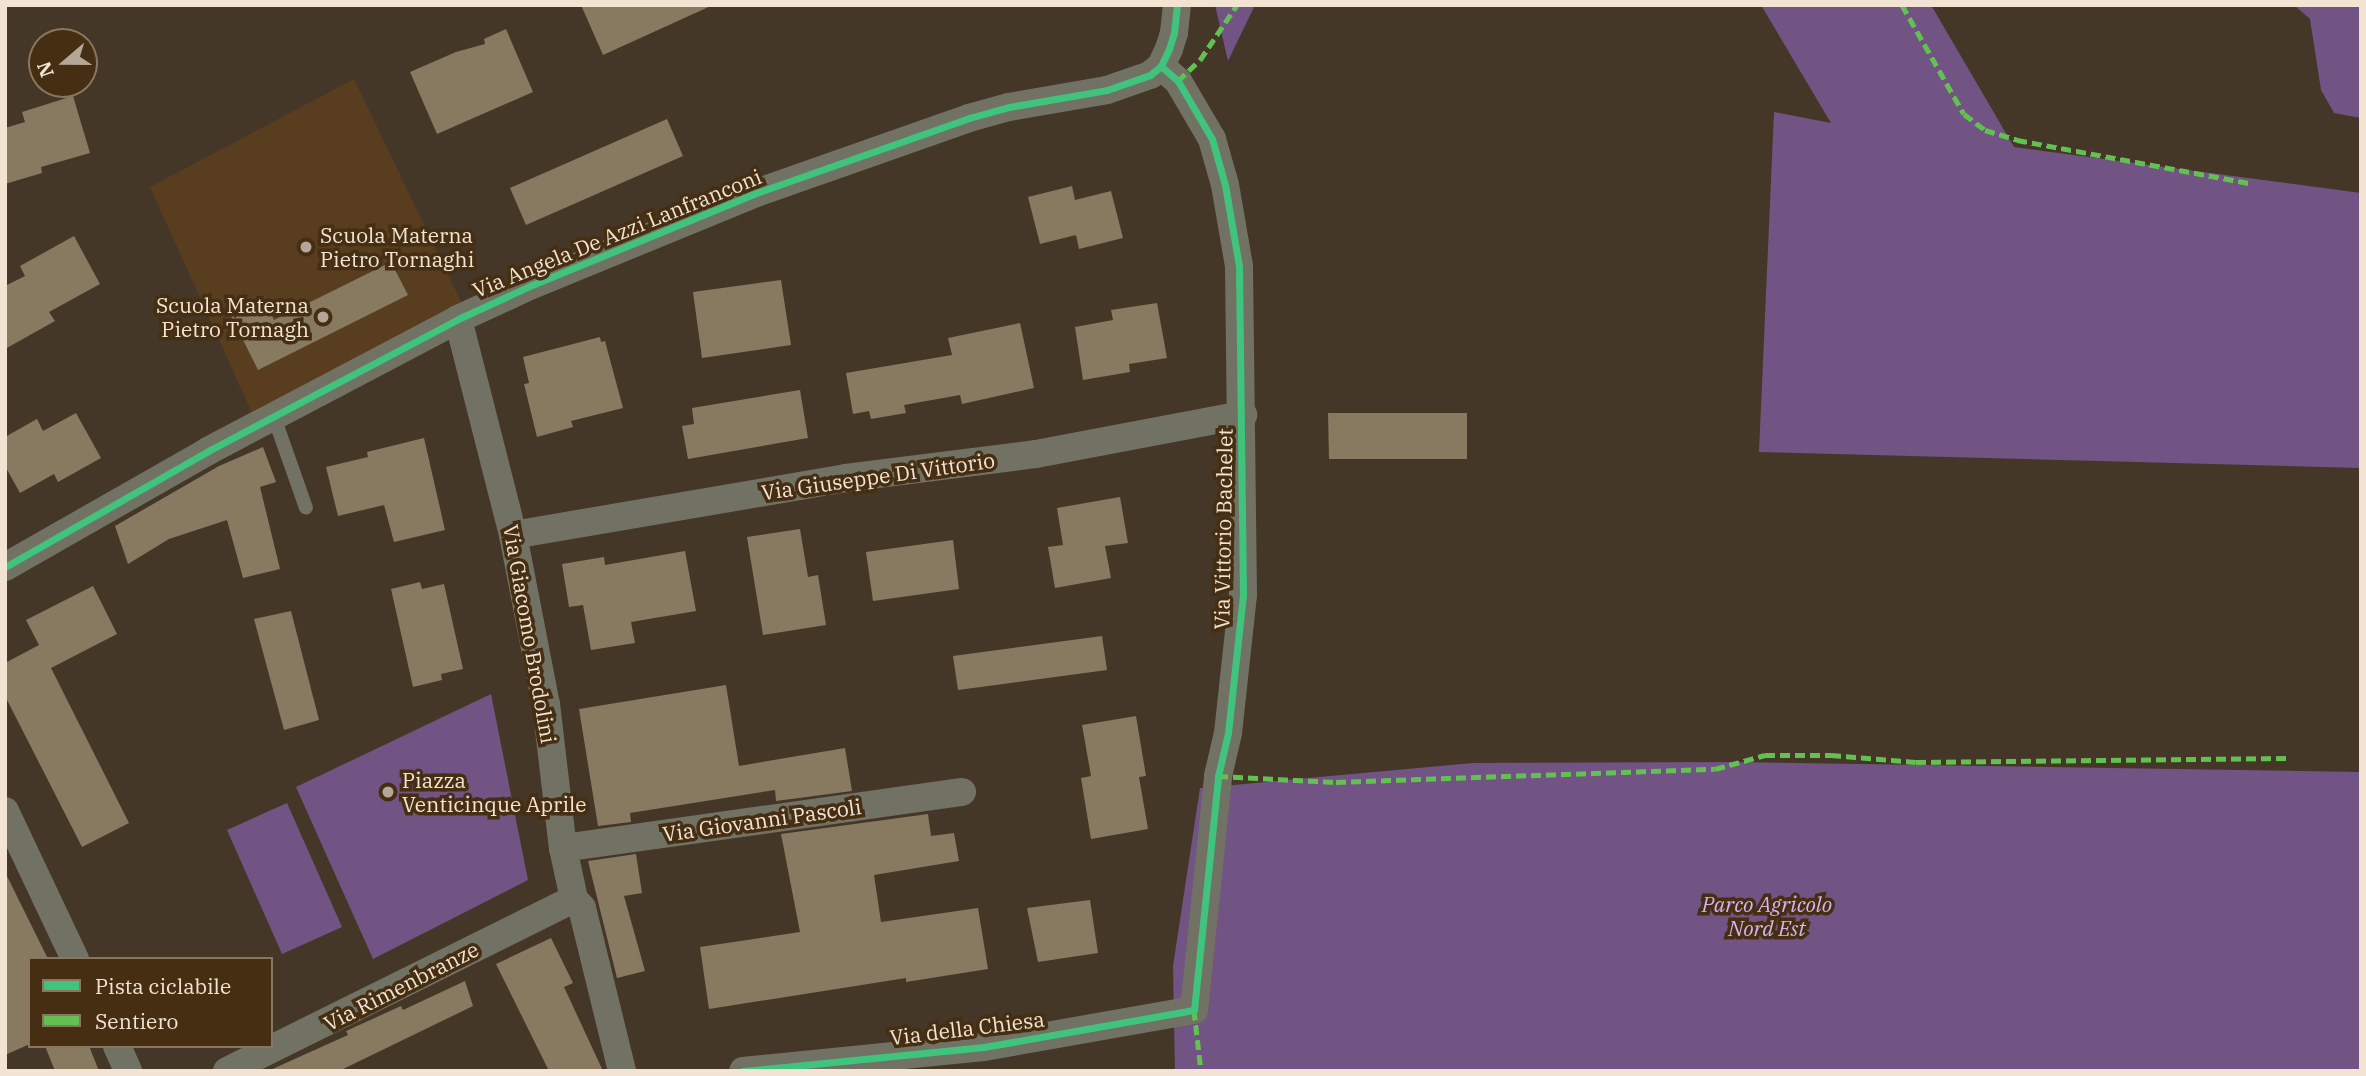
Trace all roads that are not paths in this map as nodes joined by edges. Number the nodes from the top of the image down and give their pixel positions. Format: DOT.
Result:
graph roads {
  1 [pos="1177,5"];
  2 [pos="1161,66"];
  3 [pos="458,319"];
  4 [pos="1243,415"];
  5 [pos="274,417"];
  6 [pos="306,509"];
  7 [pos="513,535"];
  8 [pos="5,567"];
  9 [pos="962,792"];
  10 [pos="5,811"];
  11 [pos="563,848"];
  12 [pos="574,899"];
  13 [pos="74,957"];
  14 [pos="1194,1010"];
  15 [pos="118,1048"];
  16 [pos="985,1059"];
  17 [pos="128,1071"];
  18 [pos="227,1071"];
  19 [pos="622,1071"];
  20 [pos="743,1071"];
  1 -- 2 [label="street"];
  2 -- 3 [label="street, Via Angela De Azzi Lanfranconi"];
  2 -- 4 [label="street, Via Vittorio Bachelet"];
  3 -- 5 [label="street, Via Angela De Azzi Lanfranconi"];
  3 -- 7 [label="street, Via Giacomo Brodolini"];
  4 -- 7 [label="street, Via Giuseppe Di Vittorio"];
  4 -- 14 [label="street, Via Vittorio Bachelet"];
  5 -- 6 [label="lane"];
  5 -- 8 [label="street, Via Angela De Azzi Lanfranconi"];
  7 -- 11 [label="street, Via Giacomo Brodolini"];
  9 -- 11 [label="street, Via Giovanni Pascoli"];
  10 -- 13 [label="street"];
  11 -- 12 [label="street, Via Giacomo Brodolini"];
  12 -- 18 [label="street, Via Rimenbranze"];
  12 -- 19 [label="street, Via Giacomo Brodolini"];
  14 -- 16 [label="street, Via della Chiesa"];
  15 -- 17 [label="street"];
  16 -- 20 [label="street, Via della Chiesa"];
}
